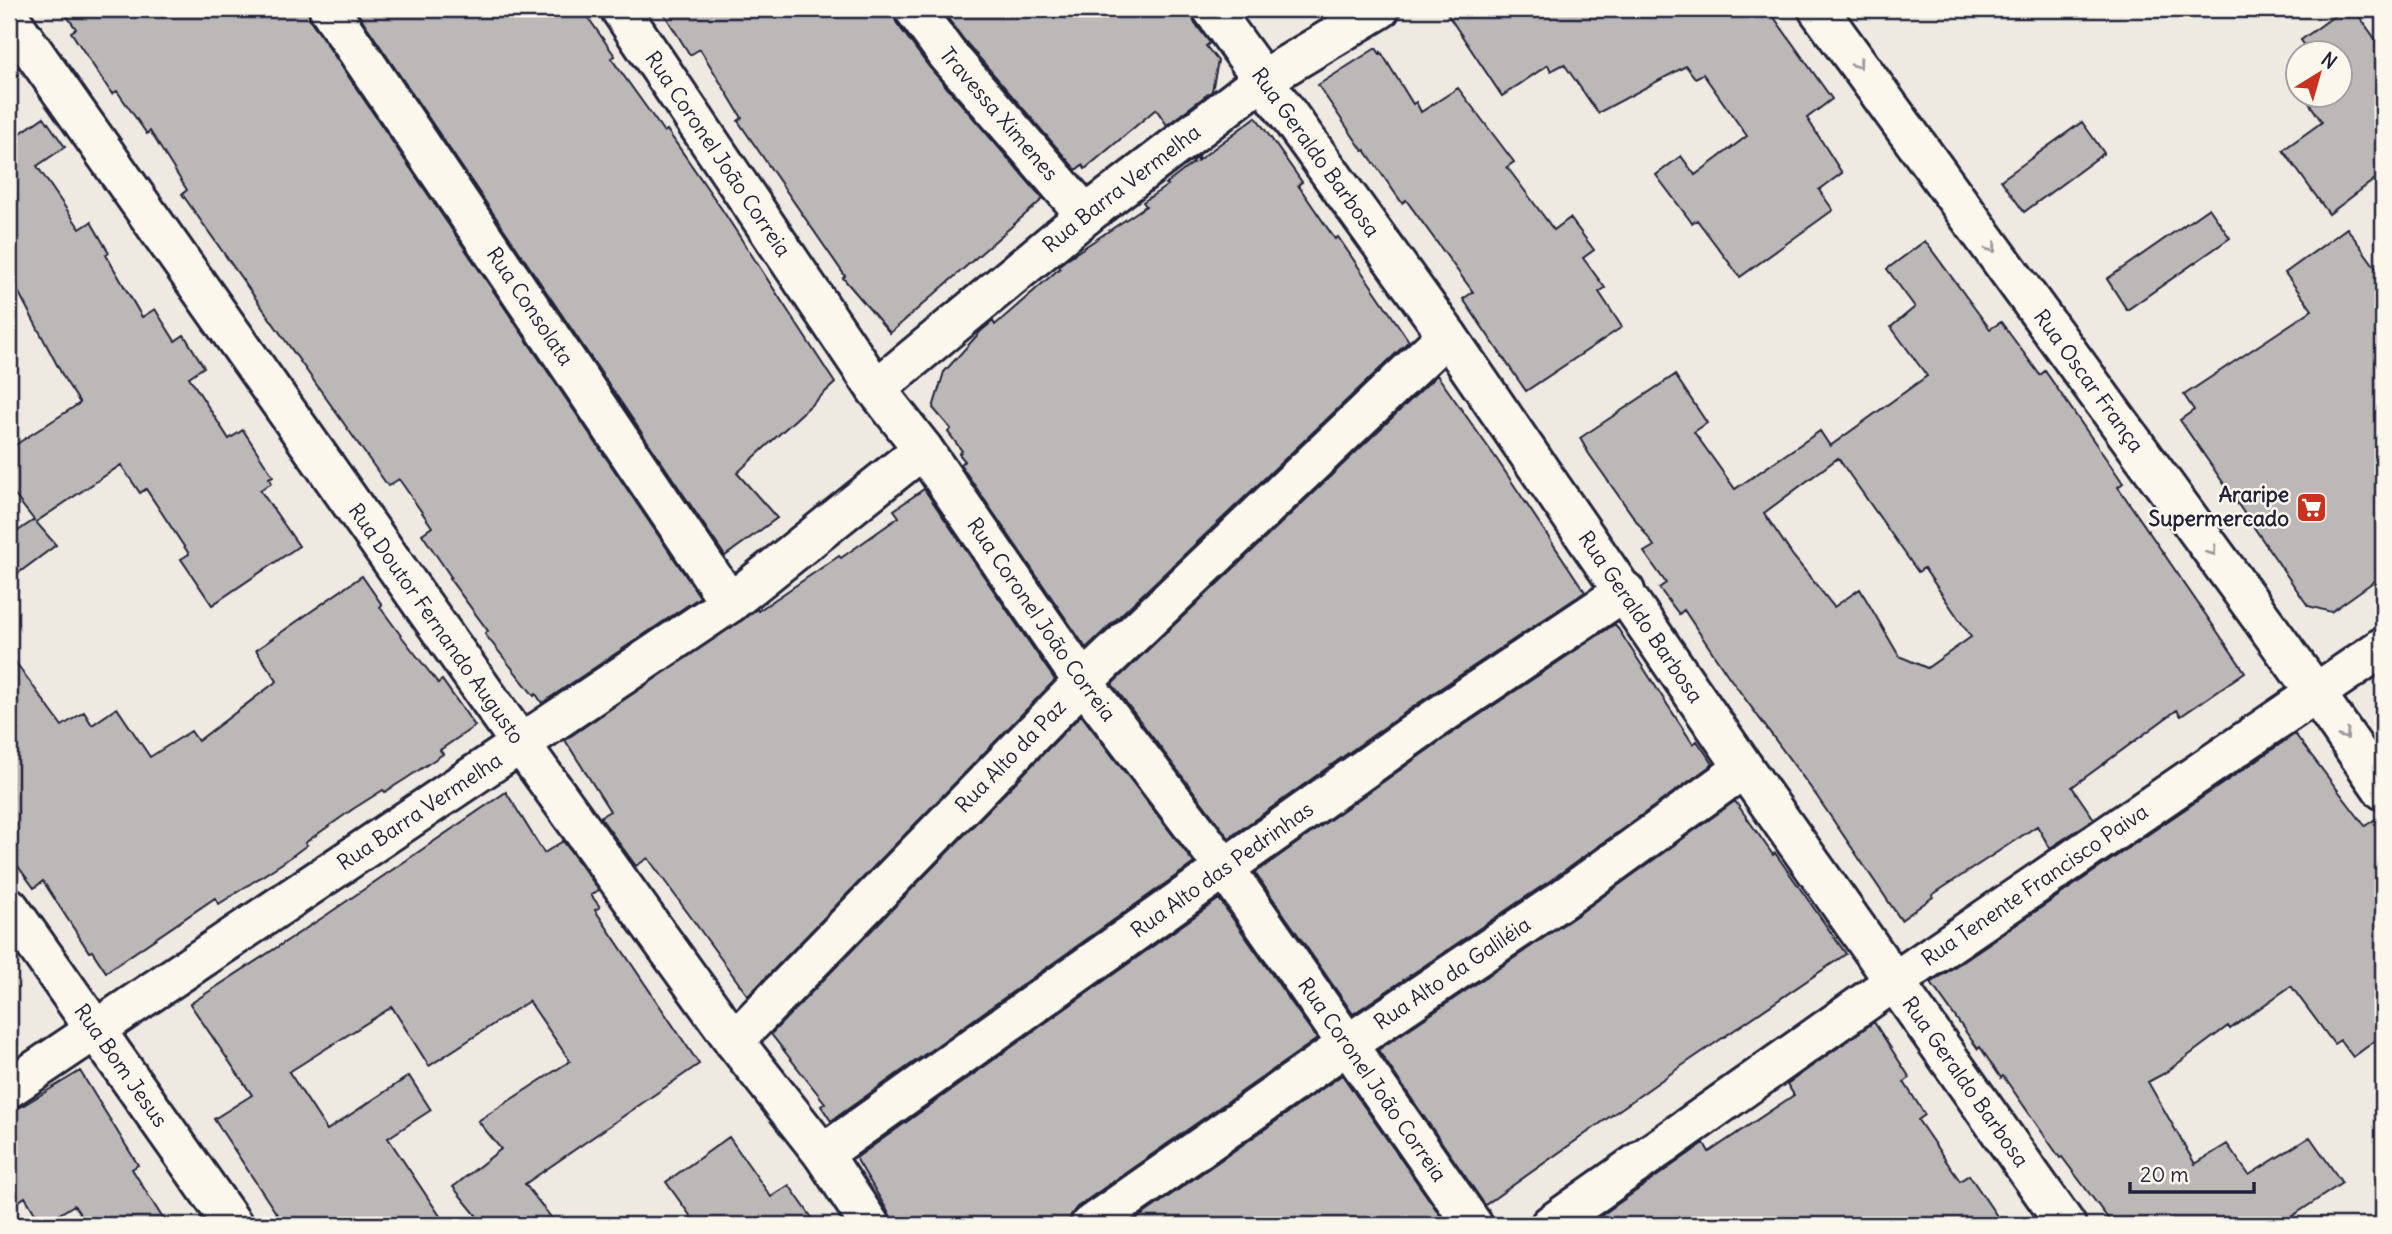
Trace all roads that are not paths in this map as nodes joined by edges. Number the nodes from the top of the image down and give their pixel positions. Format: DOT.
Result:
graph roads {
  1 [pos="329,9"];
  2 [pos="620,9"];
  3 [pos="914,9"];
  4 [pos="1212,9"];
  5 [pos="1380,9"];
  6 [pos="1818,9"];
  7 [pos="9,17"];
  8 [pos="1262,80"];
  9 [pos="1086,215"];
  10 [pos="1447,335"];
  11 [pos="876,389"];
  12 [pos="923,449"];
  13 [pos="1625,591"];
  14 [pos="730,603"];
  15 [pos="2383,646"];
  16 [pos="1083,682"];
  17 [pos="2315,692"];
  18 [pos="520,743"];
  19 [pos="1744,768"];
  20 [pos="2383,790"];
  21 [pos="1224,867"];
  22 [pos="9,907"];
  23 [pos="1895,981"];
  24 [pos="97,1030"];
  25 [pos="734,1041"];
  26 [pos="1349,1044"];
  27 [pos="9,1087"];
  28 [pos="823,1154"];
  29 [pos="233,1225"];
  30 [pos="870,1225"];
  31 [pos="1090,1225"];
  32 [pos="1473,1225"];
  33 [pos="1550,1225"];
  34 [pos="2066,1225"];
  1 -- 14 [label="street, Rua Consolata"];
  2 -- 11 [label="street, Rua Coronel João Correia"];
  3 -- 9 [label="street, Travessa Ximenes"];
  4 -- 8 [label="street, Rua Geraldo Barbosa"];
  5 -- 8 [label="street, Rua Barra Vermelha"];
  6 -- 17 [label="street, Rua Oscar França, one-way"];
  7 -- 18 [label="street, Rua Doutor Fernando Augusto"];
  8 -- 9 [label="street, Rua Barra Vermelha"];
  8 -- 10 [label="street, Rua Geraldo Barbosa"];
  9 -- 11 [label="street, Rua Barra Vermelha"];
  10 -- 13 [label="street, Rua Geraldo Barbosa"];
  10 -- 16 [label="street, Rua Alto da Paz"];
  11 -- 12 [label="street, Rua Coronel João Correia"];
  12 -- 14 [label="street, Rua Barra Vermelha"];
  12 -- 16 [label="street, Rua Coronel João Correia"];
  13 -- 19 [label="street, Rua Geraldo Barbosa"];
  13 -- 21 [label="street, Rua Alto das Pedrinhas"];
  14 -- 18 [label="street, Rua Barra Vermelha"];
  15 -- 17 [label="street, Rua Tenente Francisco Paiva"];
  16 -- 21 [label="street, Rua Coronel João Correia"];
  16 -- 25 [label="street, Rua Alto da Paz"];
  17 -- 20 [label="street, Rua Oscar França, one-way"];
  17 -- 23 [label="street, Rua Tenente Francisco Paiva"];
  18 -- 24 [label="street, Rua Barra Vermelha"];
  18 -- 25 [label="street, Rua Doutor Fernando Augusto"];
  19 -- 23 [label="street, Rua Geraldo Barbosa"];
  19 -- 26 [label="street, Rua Alto da Galiléia"];
  21 -- 26 [label="street, Rua Coronel João Correia"];
  21 -- 28 [label="street, Rua Alto das Pedrinhas"];
  22 -- 24 [label="street, Rua Bom Jesus"];
  23 -- 33 [label="street, Rua Tenente Francisco Paiva"];
  23 -- 34 [label="street, Rua Geraldo Barbosa"];
  24 -- 27 [label="street, Rua Barra Vermelha"];
  24 -- 29 [label="street, Rua Bom Jesus"];
  25 -- 28 [label="street, Rua Doutor Fernando Augusto"];
  26 -- 31 [label="street, Rua Alto da Galiléia"];
  26 -- 32 [label="street, Rua Coronel João Correia"];
  28 -- 30 [label="street, Rua Doutor Fernando Augusto"];
}
